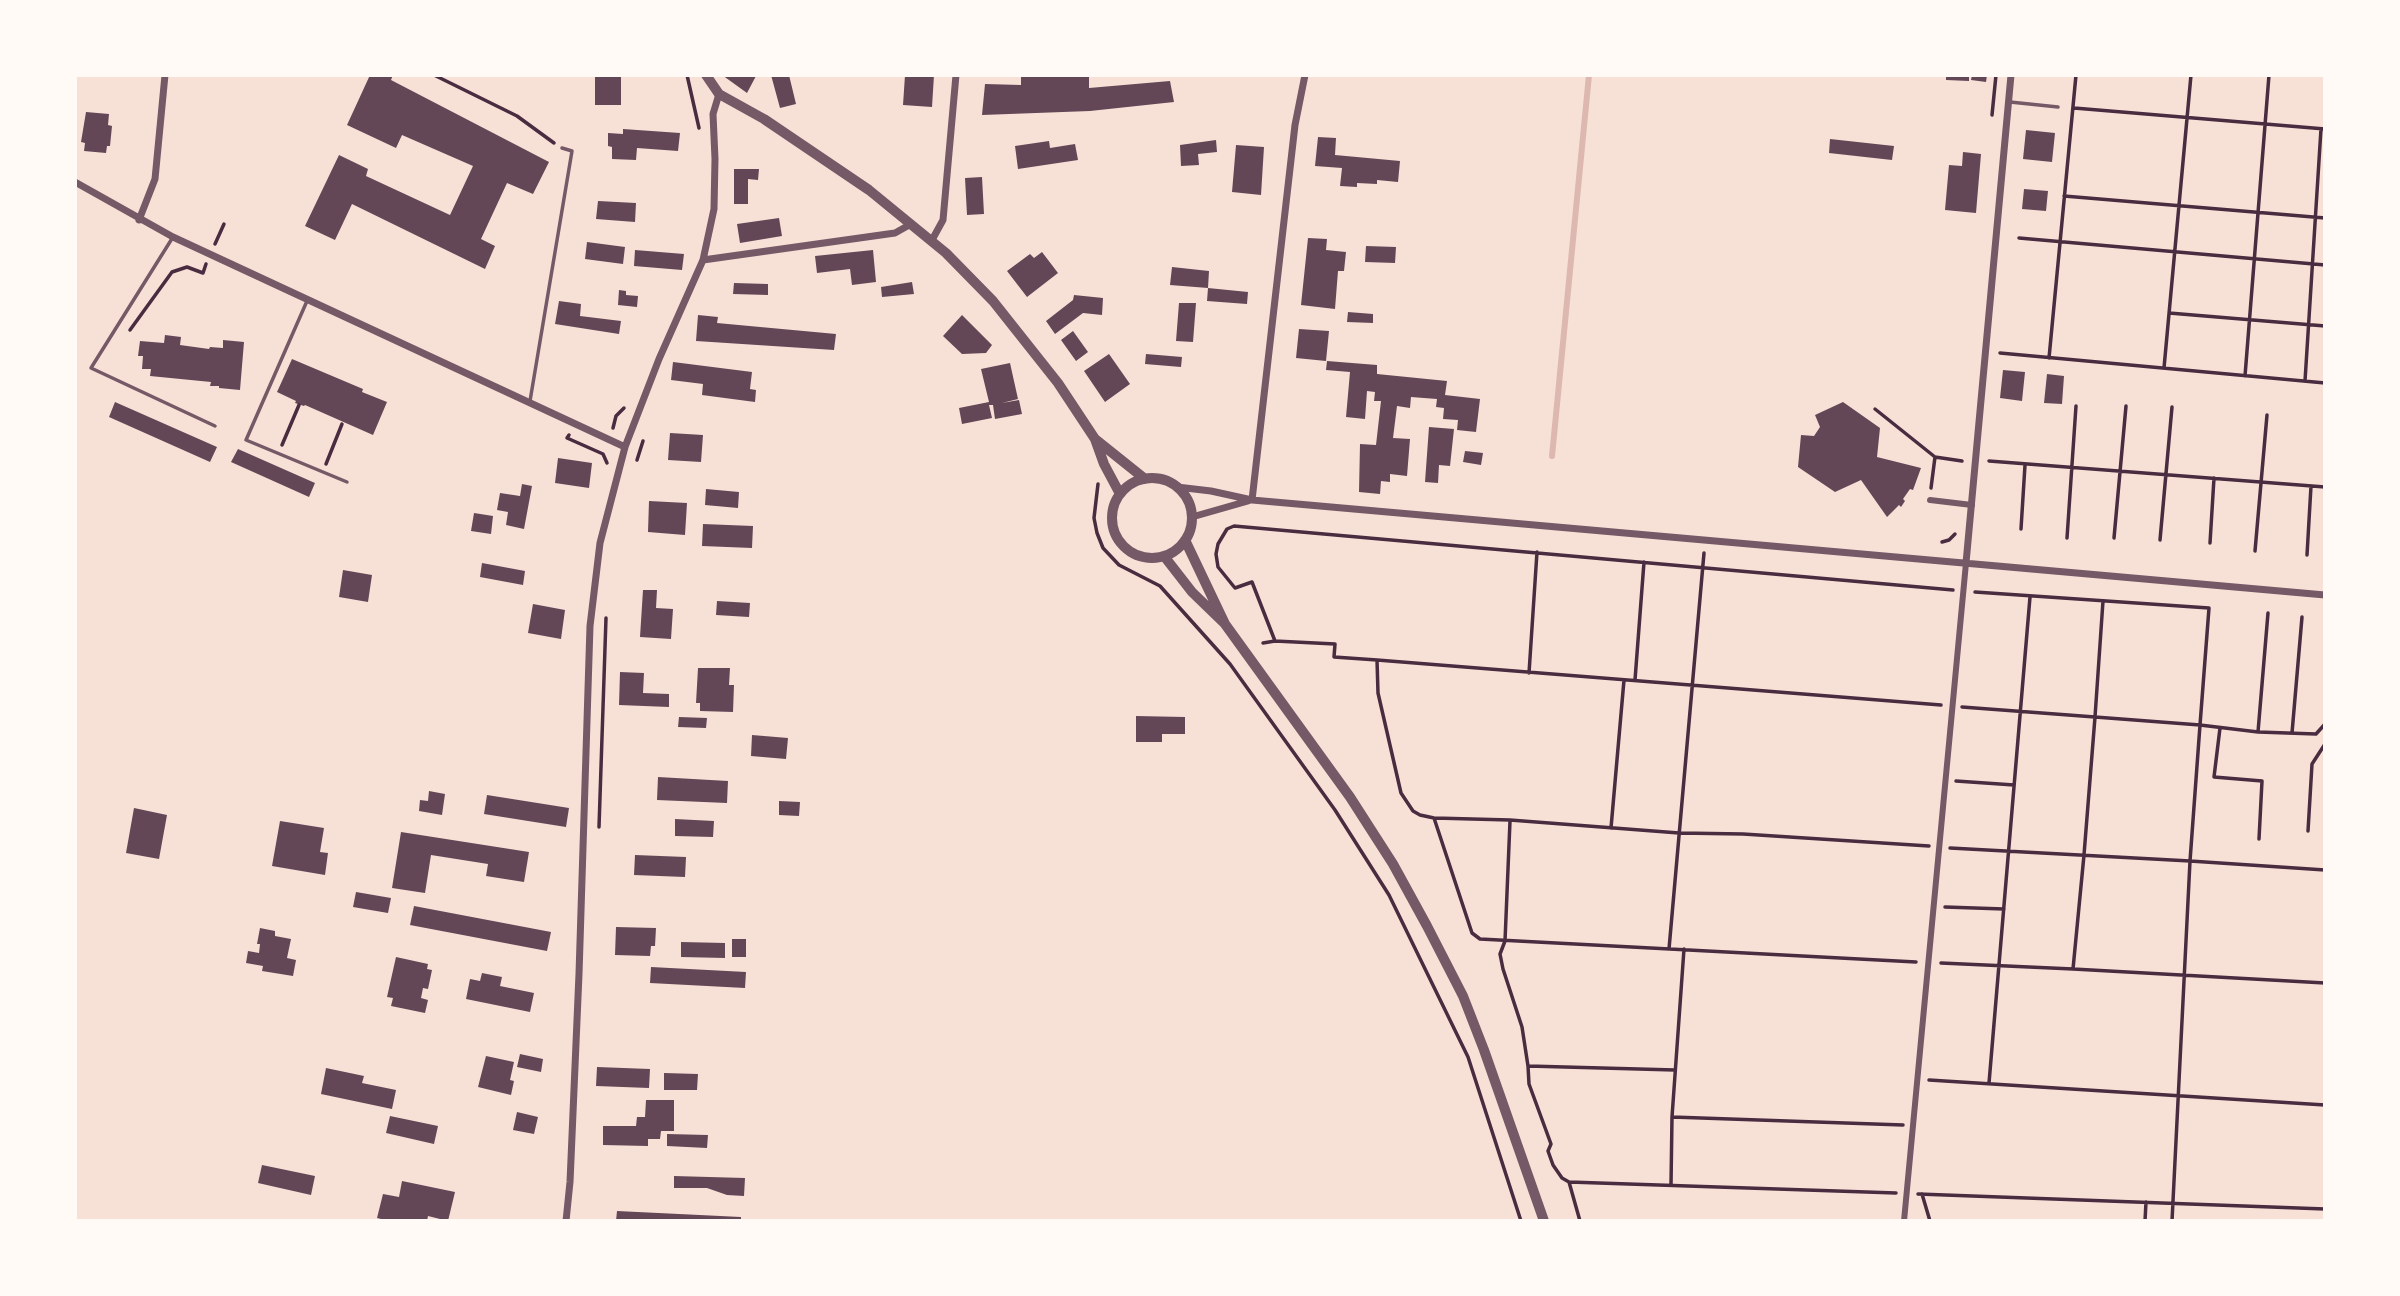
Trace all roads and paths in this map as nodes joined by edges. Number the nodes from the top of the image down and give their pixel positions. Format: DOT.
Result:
graph roads {
  1 [pos="165,75"];
  2 [pos="434,75"];
  3 [pos="687,75"];
  4 [pos="706,75"];
  5 [pos="956,75"];
  6 [pos="1305,75"];
  7 [pos="2011,75"];
  8 [pos="2076,75"];
  9 [pos="2191,75"];
  10 [pos="2269,75"];
  11 [pos="719,94"];
  12 [pos="2008,102"];
  13 [pos="2057,107"];
  14 [pos="2073,108"];
  15 [pos="2187,117"];
  16 [pos="2265,124"];
  17 [pos="2323,129"];
  18 [pos="699,134"];
  19 [pos="562,148"];
  20 [pos="75,182"];
  21 [pos="2064,196"];
  22 [pos="2179,206"];
  23 [pos="2258,213"];
  24 [pos="2315,218"];
  25 [pos="2325,218"];
  26 [pos="139,220"];
  27 [pos="224,224"];
  28 [pos="911,224"];
  29 [pos="173,237"];
  30 [pos="2019,238"];
  31 [pos="932,240"];
  32 [pos="2060,242"];
  33 [pos="2175,252"];
  34 [pos="210,255"];
  35 [pos="2254,259"];
  36 [pos="703,260"];
  37 [pos="2312,264"];
  38 [pos="2325,265"];
  39 [pos="307,301"];
  40 [pos="2169,313"];
  41 [pos="2249,320"];
  42 [pos="2308,325"];
  43 [pos="2325,326"];
  44 [pos="124,339"];
  45 [pos="2000,353"];
  46 [pos="2049,358"];
  47 [pos="2165,368"];
  48 [pos="2245,376"];
  49 [pos="2305,381"];
  50 [pos="2325,383"];
  51 [pos="530,403"];
  52 [pos="299,405"];
  53 [pos="2126,405"];
  54 [pos="2076,406"];
  55 [pos="625,407"];
  56 [pos="2172,407"];
  57 [pos="1875,409"];
  58 [pos="2267,415"];
  59 [pos="342,424"];
  60 [pos="215,426"];
  61 [pos="647,430"];
  62 [pos="1095,439"];
  63 [pos="610,440"];
  64 [pos="625,447"];
  65 [pos="278,454"];
  66 [pos="1936,457"];
  67 [pos="1962,461"];
  68 [pos="1989,461"];
  69 [pos="2025,464"];
  70 [pos="634,468"];
  71 [pos="2072,468"];
  72 [pos="2120,471"];
  73 [pos="323,472"];
  74 [pos="2167,475"];
  75 [pos="2214,478"];
  76 [pos="1145,479"];
  77 [pos="1097,481"];
  78 [pos="347,482"];
  79 [pos="2261,482"];
  80 [pos="2311,486"];
  81 [pos="1177,487"];
  82 [pos="2325,487"];
  83 [pos="1931,490"];
  84 [pos="1119,494"];
  85 [pos="1252,500"];
  86 [pos="1930,500"];
  87 [pos="1972,505"];
  88 [pos="1192,517"];
  89 [pos="2021,529"];
  90 [pos="1956,532"];
  91 [pos="2067,538"];
  92 [pos="2114,538"];
  93 [pos="1185,540"];
  94 [pos="2160,540"];
  95 [pos="1942,542"];
  96 [pos="2210,543"];
  97 [pos="2255,551"];
  98 [pos="1537,552"];
  99 [pos="2307,555"];
  100 [pos="1164,556"];
  101 [pos="1644,562"];
  102 [pos="1966,563"];
  103 [pos="1703,567"];
  104 [pos="1963,591"];
  105 [pos="2325,595"];
  106 [pos="2030,596"];
  107 [pos="2103,601"];
  108 [pos="606,613"];
  109 [pos="2268,613"];
  110 [pos="2302,617"];
  111 [pos="1225,624"];
  112 [pos="1275,641"];
  113 [pos="1263,643"];
  114 [pos="1377,660"];
  115 [pos="1530,673"];
  116 [pos="1624,680"];
  117 [pos="1635,680"];
  118 [pos="1693,685"];
  119 [pos="1952,706"];
  120 [pos="2019,711"];
  121 [pos="2095,717"];
  122 [pos="2325,724"];
  123 [pos="2200,725"];
  124 [pos="2220,728"];
  125 [pos="2258,732"];
  126 [pos="2292,733"];
  127 [pos="2325,744"];
  128 [pos="1945,780"];
  129 [pos="2014,785"];
  130 [pos="1434,818"];
  131 [pos="1510,820"];
  132 [pos="1611,828"];
  133 [pos="599,831"];
  134 [pos="2308,831"];
  135 [pos="1679,833"];
  136 [pos="2259,839"];
  137 [pos="1939,847"];
  138 [pos="2009,851"];
  139 [pos="2084,855"];
  140 [pos="2190,862"];
  141 [pos="2325,870"];
  142 [pos="1933,906"];
  143 [pos="2004,909"];
  144 [pos="1505,941"];
  145 [pos="1669,948"];
  146 [pos="1684,949"];
  147 [pos="1928,963"];
  148 [pos="2000,966"];
  149 [pos="2073,969"];
  150 [pos="2183,974"];
  151 [pos="2325,983"];
  152 [pos="1528,1066"];
  153 [pos="1676,1070"];
  154 [pos="1917,1079"];
  155 [pos="1989,1083"];
  156 [pos="2180,1096"];
  157 [pos="2325,1105"];
  158 [pos="1672,1117"];
  159 [pos="1912,1125"];
  160 [pos="1569,1181"];
  161 [pos="1671,1186"];
  162 [pos="1906,1194"];
  163 [pos="1922,1194"];
  164 [pos="2146,1201"];
  165 [pos="2173,1202"];
  166 [pos="2325,1209"];
  167 [pos="566,1221"];
  168 [pos="1521,1221"];
  169 [pos="1544,1221"];
  170 [pos="1580,1221"];
  171 [pos="1903,1221"];
  172 [pos="1930,1221"];
  173 [pos="2145,1221"];
  174 [pos="2172,1221"];
  1 -- 26 [label="street"];
  2 -- 19 [label="path"];
  3 -- 18 [label="path"];
  4 -- 11 [label="street"];
  5 -- 31 [label="street"];
  6 -- 85 [label="street"];
  7 -- 12 [label="street"];
  8 -- 14 [label="path"];
  9 -- 15 [label="path"];
  10 -- 16 [label="path"];
  11 -- 28 [label="street"];
  11 -- 36 [label="street"];
  12 -- 13 [label="lane"];
  12 -- 87 [label="street"];
  13 -- 14 [label="path"];
  14 -- 15 [label="path"];
  14 -- 21 [label="path"];
  15 -- 16 [label="path"];
  15 -- 22 [label="path"];
  16 -- 17 [label="path"];
  16 -- 23 [label="path"];
  17 -- 24 [label="path"];
  19 -- 51 [label="lane"];
  20 -- 26 [label="street"];
  21 -- 22 [label="path"];
  21 -- 32 [label="path"];
  22 -- 23 [label="path"];
  22 -- 33 [label="path"];
  23 -- 24 [label="path"];
  23 -- 35 [label="path"];
  24 -- 25 [label="path"];
  24 -- 37 [label="path"];
  26 -- 29 [label="street"];
  27 -- 34 [label="path"];
  28 -- 31 [label="street"];
  28 -- 36 [label="street"];
  29 -- 34 [label="street"];
  29 -- 60 [label="lane"];
  30 -- 32 [label="path"];
  31 -- 62 [label="street"];
  32 -- 33 [label="path"];
  32 -- 46 [label="path"];
  33 -- 35 [label="path"];
  33 -- 40 [label="path"];
  34 -- 39 [label="street"];
  34 -- 44 [label="path"];
  35 -- 37 [label="path"];
  35 -- 41 [label="path"];
  36 -- 64 [label="street"];
  37 -- 38 [label="path"];
  37 -- 42 [label="path"];
  39 -- 51 [label="street"];
  39 -- 65 [label="lane"];
  40 -- 41 [label="path"];
  40 -- 47 [label="path"];
  41 -- 42 [label="path"];
  41 -- 48 [label="path"];
  42 -- 43 [label="path"];
  42 -- 49 [label="path"];
  45 -- 46 [label="path"];
  46 -- 47 [label="path"];
  47 -- 48 [label="path"];
  48 -- 49 [label="path"];
  49 -- 50 [label="path"];
  51 -- 63 [label="street"];
  52 -- 65 [label="path"];
  53 -- 72 [label="path"];
  54 -- 71 [label="path"];
  55 -- 63 [label="path"];
  56 -- 74 [label="path"];
  57 -- 66 [label="path"];
  58 -- 79 [label="path"];
  59 -- 73 [label="path"];
  61 -- 70 [label="path"];
  62 -- 76 [label="street"];
  62 -- 84 [label="street"];
  63 -- 64 [label="street"];
  64 -- 167 [label="street"];
  65 -- 73 [label="lane"];
  66 -- 67 [label="path"];
  66 -- 83 [label="path"];
  68 -- 69 [label="path"];
  69 -- 71 [label="path"];
  69 -- 89 [label="path"];
  71 -- 72 [label="path"];
  71 -- 91 [label="path"];
  72 -- 74 [label="path"];
  72 -- 92 [label="path"];
  73 -- 78 [label="lane"];
  74 -- 75 [label="path"];
  74 -- 94 [label="path"];
  75 -- 79 [label="path"];
  75 -- 96 [label="path"];
  76 -- 81 [label="street"];
  76 -- 84 [label="street"];
  77 -- 168 [label="path"];
  79 -- 80 [label="path"];
  79 -- 97 [label="path"];
  80 -- 82 [label="path"];
  80 -- 99 [label="path"];
  81 -- 85 [label="street"];
  81 -- 88 [label="street"];
  84 -- 100 [label="street"];
  85 -- 88 [label="street"];
  85 -- 102 [label="street"];
  86 -- 87 [label="street"];
  87 -- 102 [label="street"];
  88 -- 93 [label="street"];
  90 -- 95 [label="path"];
  93 -- 100 [label="street"];
  93 -- 111 [label="street"];
  98 -- 101 [label="path"];
  98 -- 112 [label="path"];
  98 -- 115 [label="path"];
  100 -- 111 [label="street"];
  101 -- 103 [label="path"];
  101 -- 117 [label="path"];
  102 -- 104 [label="street"];
  102 -- 105 [label="street"];
  103 -- 104 [label="path"];
  103 -- 118 [label="path"];
  104 -- 106 [label="path"];
  104 -- 119 [label="street"];
  106 -- 107 [label="path"];
  106 -- 120 [label="path"];
  107 -- 121 [label="path"];
  107 -- 123 [label="path"];
  108 -- 133 [label="path"];
  109 -- 125 [label="path"];
  110 -- 126 [label="path"];
  111 -- 169 [label="street"];
  112 -- 113 [label="path"];
  112 -- 114 [label="path"];
  114 -- 115 [label="path"];
  114 -- 130 [label="path"];
  115 -- 116 [label="path"];
  116 -- 117 [label="path"];
  116 -- 132 [label="path"];
  117 -- 118 [label="path"];
  118 -- 119 [label="path"];
  118 -- 135 [label="path"];
  119 -- 120 [label="path"];
  119 -- 128 [label="street"];
  120 -- 121 [label="path"];
  120 -- 129 [label="path"];
  121 -- 123 [label="path"];
  121 -- 139 [label="path"];
  122 -- 126 [label="path"];
  123 -- 124 [label="path"];
  123 -- 140 [label="path"];
  124 -- 125 [label="path"];
  124 -- 136 [label="path"];
  125 -- 126 [label="path"];
  127 -- 134 [label="path"];
  128 -- 129 [label="path"];
  128 -- 137 [label="street"];
  129 -- 138 [label="path"];
  130 -- 131 [label="path"];
  130 -- 144 [label="path"];
  131 -- 132 [label="path"];
  131 -- 144 [label="path"];
  132 -- 135 [label="path"];
  135 -- 137 [label="path"];
  135 -- 145 [label="path"];
  137 -- 138 [label="path"];
  137 -- 142 [label="street"];
  138 -- 139 [label="path"];
  138 -- 143 [label="path"];
  139 -- 140 [label="path"];
  139 -- 149 [label="path"];
  140 -- 141 [label="path"];
  140 -- 150 [label="path"];
  142 -- 143 [label="path"];
  142 -- 147 [label="street"];
  143 -- 148 [label="path"];
  144 -- 145 [label="path"];
  144 -- 152 [label="path"];
  145 -- 146 [label="path"];
  146 -- 147 [label="path"];
  146 -- 153 [label="path"];
  147 -- 148 [label="path"];
  147 -- 154 [label="street"];
  148 -- 149 [label="path"];
  148 -- 155 [label="path"];
  149 -- 150 [label="path"];
  150 -- 151 [label="path"];
  150 -- 156 [label="path"];
  152 -- 153 [label="path"];
  152 -- 160 [label="path"];
  153 -- 158 [label="path"];
  154 -- 155 [label="path"];
  154 -- 159 [label="street"];
  155 -- 156 [label="path"];
  156 -- 157 [label="path"];
  156 -- 165 [label="path"];
  158 -- 159 [label="path"];
  158 -- 161 [label="path"];
  159 -- 162 [label="street"];
  160 -- 161 [label="path"];
  160 -- 170 [label="path"];
  161 -- 162 [label="path"];
  162 -- 163 [label="path"];
  162 -- 171 [label="street"];
  163 -- 164 [label="path"];
  163 -- 172 [label="path"];
  164 -- 165 [label="path"];
  164 -- 173 [label="path"];
  165 -- 166 [label="path"];
  165 -- 174 [label="path"];
}
